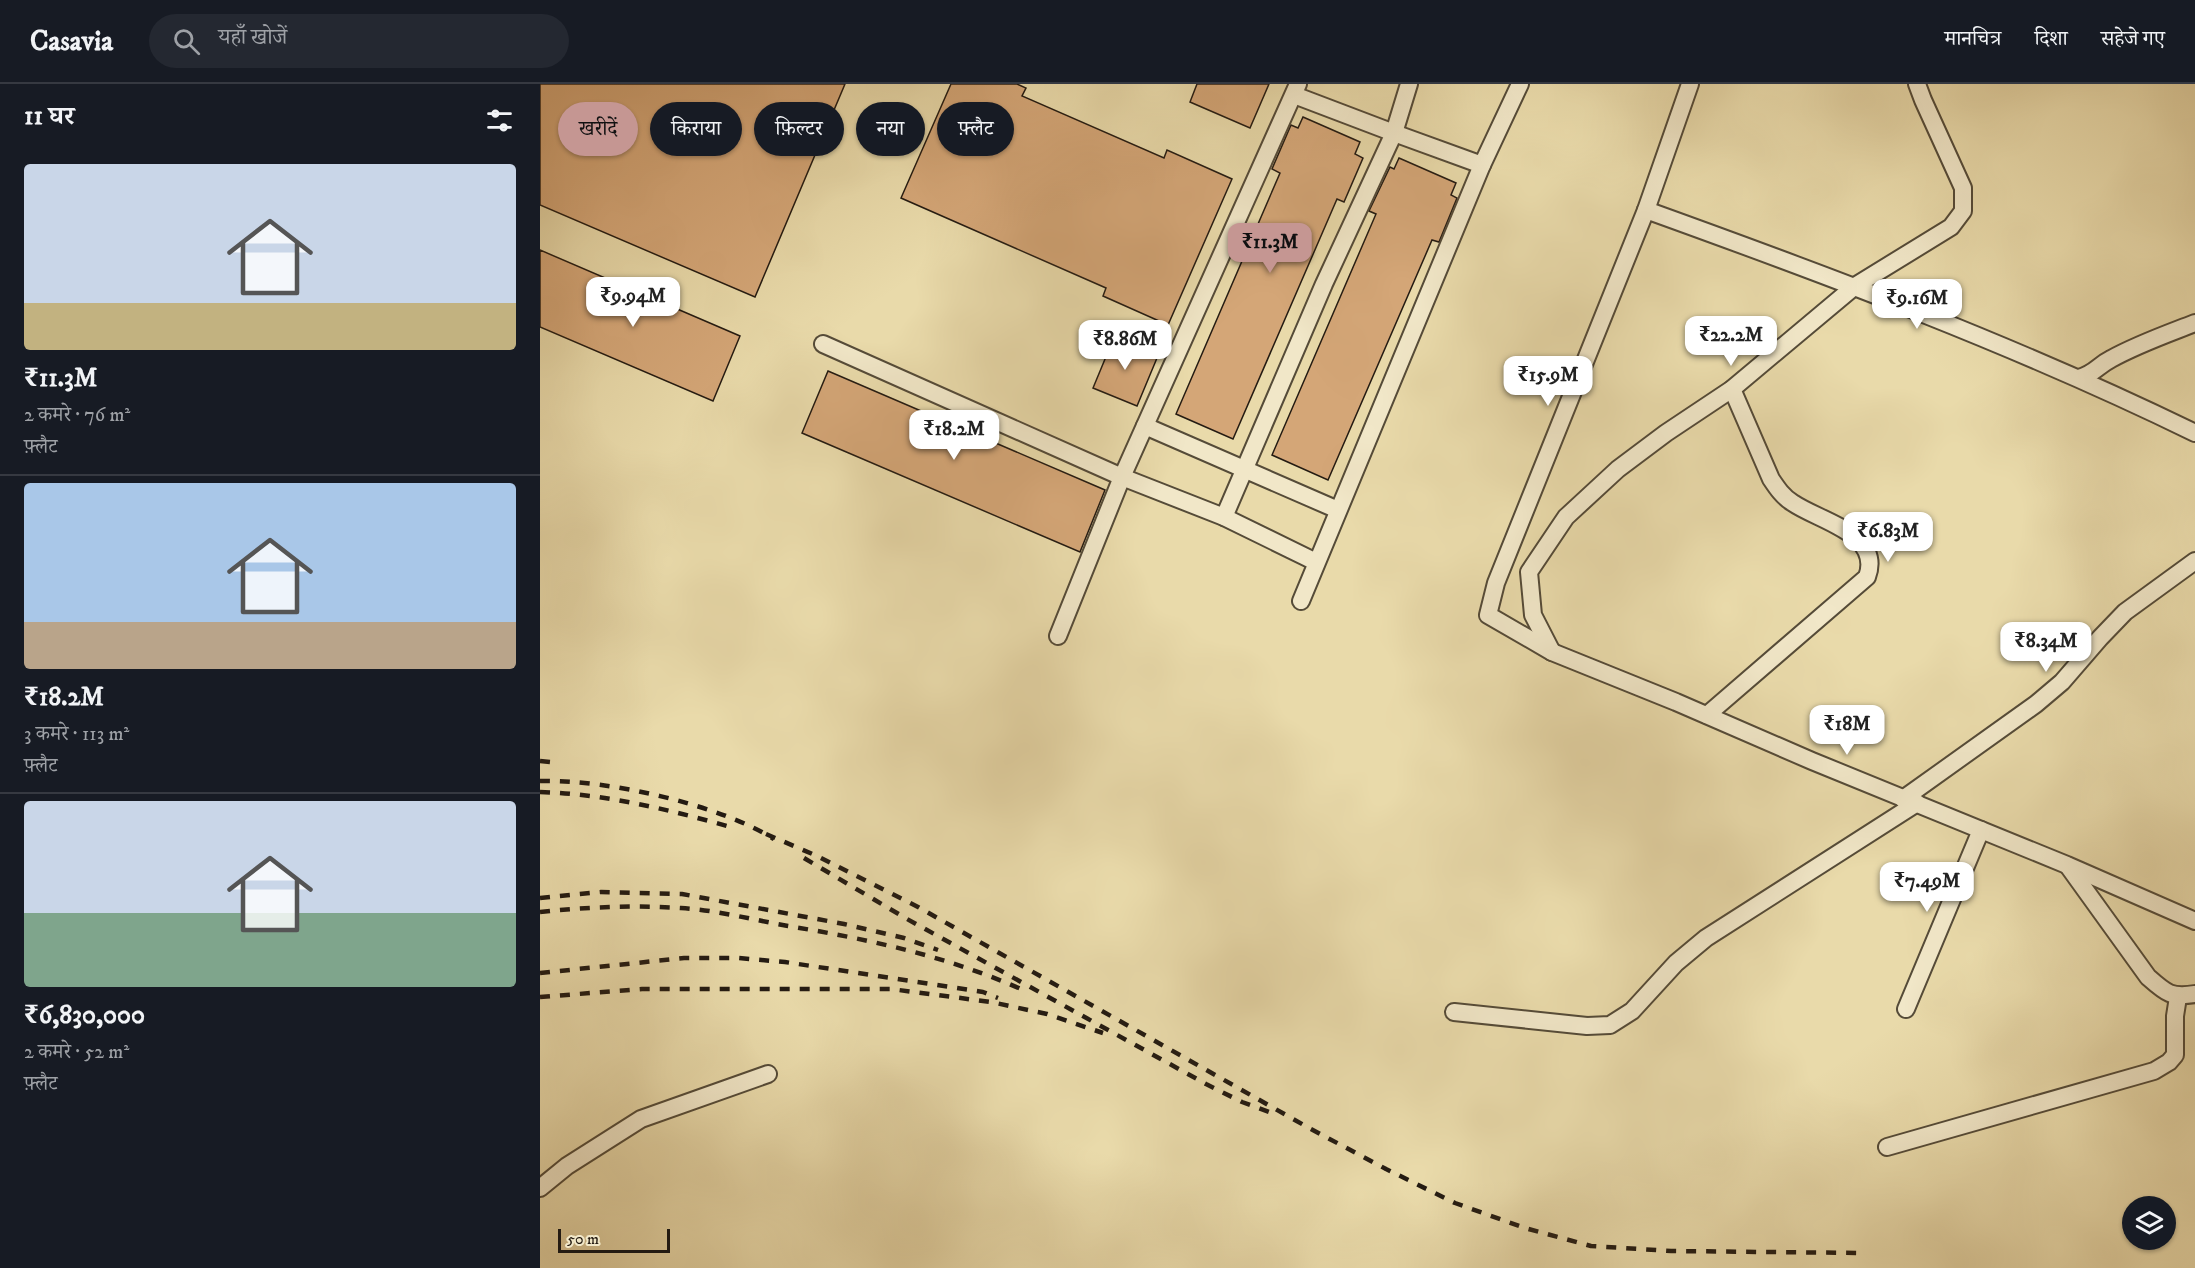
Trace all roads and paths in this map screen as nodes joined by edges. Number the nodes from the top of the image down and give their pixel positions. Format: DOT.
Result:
graph roads {
  1 [pos="1409,84"];
  2 [pos="1520,84"];
  3 [pos="1689,84"];
  4 [pos="1917,84"];
  5 [pos="1296,89"];
  6 [pos="1394,134"];
  7 [pos="1482,165"];
  8 [pos="1646,210"];
  9 [pos="1855,286"];
  10 [pos="2195,323"];
  11 [pos="823,344"];
  12 [pos="2079,378"];
  13 [pos="1732,389"];
  14 [pos="1145,426"];
  15 [pos="2195,433"];
  16 [pos="1245,468"];
  17 [pos="1122,477"];
  18 [pos="1338,510"];
  19 [pos="1224,517"];
  20 [pos="2195,561"];
  21 [pos="1316,562"];
  22 [pos="1301,601"];
  23 [pos="1058,636"];
  24 [pos="1552,652"];
  25 [pos="1707,715"];
  26 [pos="1910,801"];
  27 [pos="1981,830"];
  28 [pos="2067,865"];
  29 [pos="2195,921"];
  30 [pos="2187,996"];
  31 [pos="1906,1009"];
  32 [pos="1454,1012"];
  33 [pos="768,1074"];
  34 [pos="1887,1148"];
  35 [pos="540,1188"];
  1 -- 6 [label="street"];
  2 -- 7 [label="street"];
  3 -- 8 [label="street"];
  4 -- 9 [label="street"];
  5 -- 6 [label="street"];
  5 -- 14 [label="street"];
  6 -- 7 [label="street"];
  6 -- 16 [label="street"];
  7 -- 18 [label="street"];
  8 -- 9 [label="street"];
  8 -- 24 [label="street"];
  9 -- 12 [label="street"];
  9 -- 13 [label="street"];
  10 -- 12 [label="street"];
  11 -- 17 [label="street"];
  12 -- 15 [label="street"];
  13 -- 24 [label="street"];
  13 -- 25 [label="street"];
  14 -- 16 [label="street"];
  14 -- 17 [label="street"];
  16 -- 18 [label="street"];
  16 -- 19 [label="street"];
  17 -- 19 [label="street"];
  17 -- 23 [label="street"];
  18 -- 21 [label="street"];
  19 -- 21 [label="street"];
  20 -- 26 [label="street"];
  21 -- 22 [label="street"];
  24 -- 25 [label="street"];
  25 -- 26 [label="street"];
  26 -- 27 [label="street"];
  26 -- 32 [label="street"];
  27 -- 28 [label="street"];
  27 -- 31 [label="street"];
  28 -- 29 [label="street"];
  28 -- 30 [label="street"];
  30 -- 34 [label="street"];
  33 -- 35 [label="street"];
}
